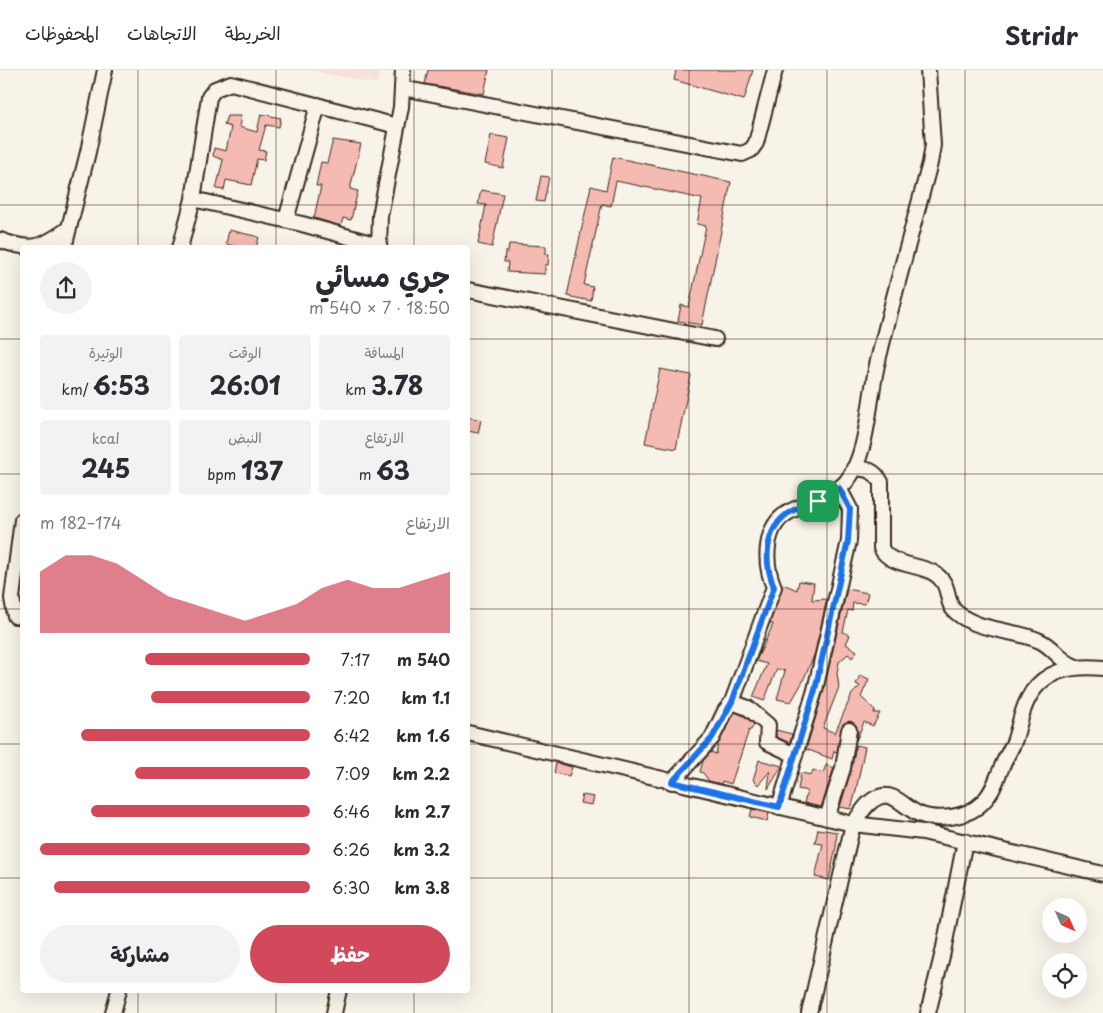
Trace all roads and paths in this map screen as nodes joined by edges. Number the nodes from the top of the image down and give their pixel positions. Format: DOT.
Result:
graph roads {
  1 [pos="105,70"];
  2 [pos="403,70"];
  3 [pos="775,70"];
  4 [pos="928,70"];
  5 [pos="402,88"];
  6 [pos="318,105"];
  7 [pos="397,126"];
  8 [pos="193,199"];
  9 [pos="286,220"];
  10 [pos="68,229"];
  11 [pos="0,240"];
  12 [pos="43,245"];
  13 [pos="65,245"];
  14 [pos="181,245"];
  15 [pos="374,245"];
  16 [pos="378,245"];
  17 [pos="20,247"];
  18 [pos="470,290"];
  19 [pos="715,339"];
  20 [pos="854,468"];
  21 [pos="839,488"];
  22 [pos="20,536"];
  23 [pos="0,616"];
  24 [pos="19,616"];
  25 [pos="1074,666"];
  26 [pos="1103,668"];
  27 [pos="732,702"];
  28 [pos="850,730"];
  29 [pos="470,733"];
  30 [pos="795,755"];
  31 [pos="672,782"];
  32 [pos="779,807"];
  33 [pos="827,818"];
  34 [pos="853,824"];
  35 [pos="965,841"];
  36 [pos="1103,874"];
  37 [pos="118,993"];
  38 [pos="338,993"];
  39 [pos="113,1013"];
  40 [pos="334,1013"];
  41 [pos="809,1013"];
  42 [pos="928,1013"];
  1 -- 10 [label="street"];
  2 -- 5 [label="street"];
  3 -- 5 [label="street"];
  4 -- 20 [label="street"];
  5 -- 7 [label="street"];
  6 -- 7 [label="street"];
  6 -- 8 [label="street"];
  6 -- 9 [label="street"];
  7 -- 16 [label="street"];
  8 -- 9 [label="street"];
  8 -- 14 [label="street"];
  9 -- 15 [label="street"];
  10 -- 12 [label="street"];
  10 -- 13 [label="street"];
  11 -- 17 [label="street"];
  18 -- 19 [label="street"];
  20 -- 21 [label="street"];
  20 -- 25 [label="street"];
  21 -- 27 [label="street"];
  21 -- 30 [label="street"];
  22 -- 24 [label="street"];
  23 -- 24 [label="street"];
  25 -- 26 [label="street"];
  25 -- 34 [label="street"];
  27 -- 30 [label="street"];
  27 -- 31 [label="street"];
  28 -- 33 [label="street"];
  29 -- 31 [label="street"];
  30 -- 32 [label="street"];
  31 -- 32 [label="street"];
  32 -- 33 [label="street"];
  33 -- 34 [label="street"];
  34 -- 35 [label="street"];
  34 -- 41 [label="street"];
  35 -- 36 [label="street"];
  35 -- 42 [label="street"];
  37 -- 39 [label="street"];
  38 -- 40 [label="street"];
}
